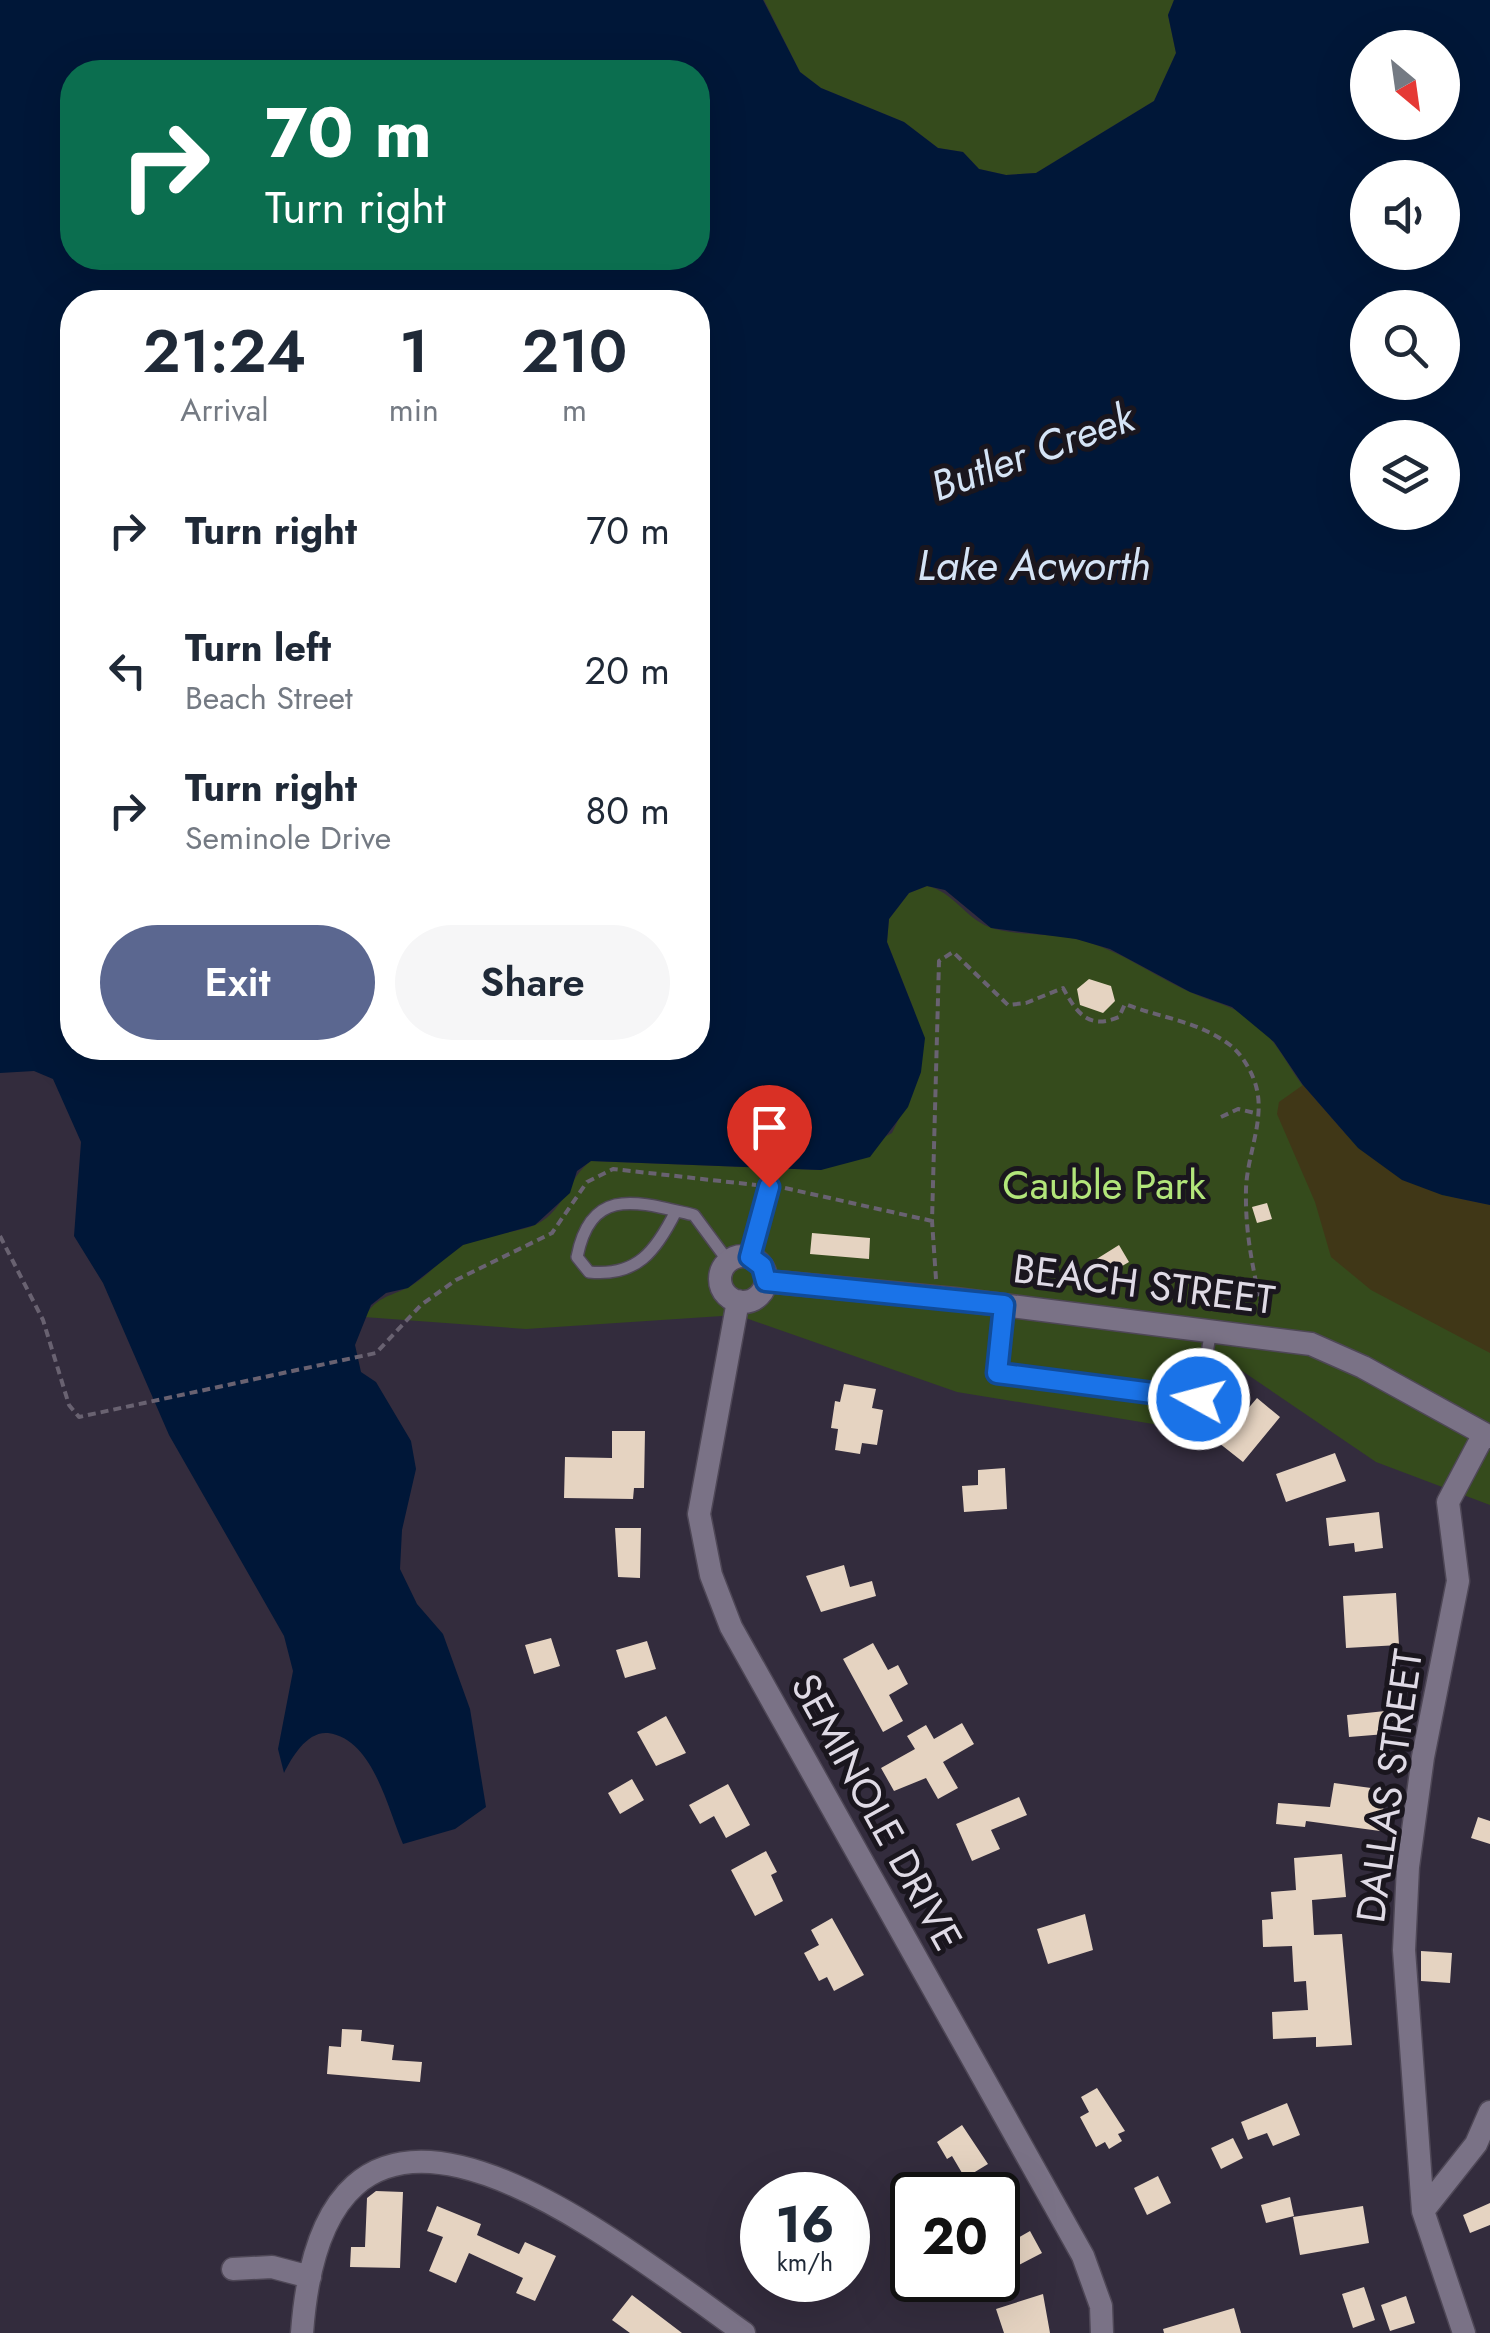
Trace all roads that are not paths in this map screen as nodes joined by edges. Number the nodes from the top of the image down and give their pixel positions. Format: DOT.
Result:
graph roads {
  1 [pos="774,1167"];
  2 [pos="676,1211"];
  3 [pos="739,1259"];
  4 [pos="766,1281"];
  5 [pos="738,1301"];
  6 [pos="1004,1305"];
  7 [pos="1211,1330"];
  8 [pos="1487,1435"];
  9 [pos="1490,2112"];
  10 [pos="1423,2211"];
  11 [pos="234,2268"];
  12 [pos="310,2277"];
  13 [pos="302,2333"];
  14 [pos="744,2333"];
  15 [pos="1102,2333"];
  16 [pos="1464,2333"];
  1 -- 3 [label="lane"];
  2 -- 2 [label="lane"];
  2 -- 3 [label="lane"];
  3 -- 4 [label="street"];
  3 -- 5 [label="street"];
  4 -- 5 [label="street"];
  4 -- 6 [label="street, BEACH STREET"];
  5 -- 15 [label="street, SEMINOLE DRIVE"];
  6 -- 7 [label="street, BEACH STREET"];
  6 -- 7 [label="lane"];
  7 -- 8 [label="street, BEACH STREET"];
  8 -- 10 [label="street, DALLAS STREET"];
  9 -- 10 [label="street"];
  10 -- 16 [label="street, DALLAS STREET"];
  11 -- 12 [label="street"];
  12 -- 13 [label="street"];
  12 -- 14 [label="street"];
}
